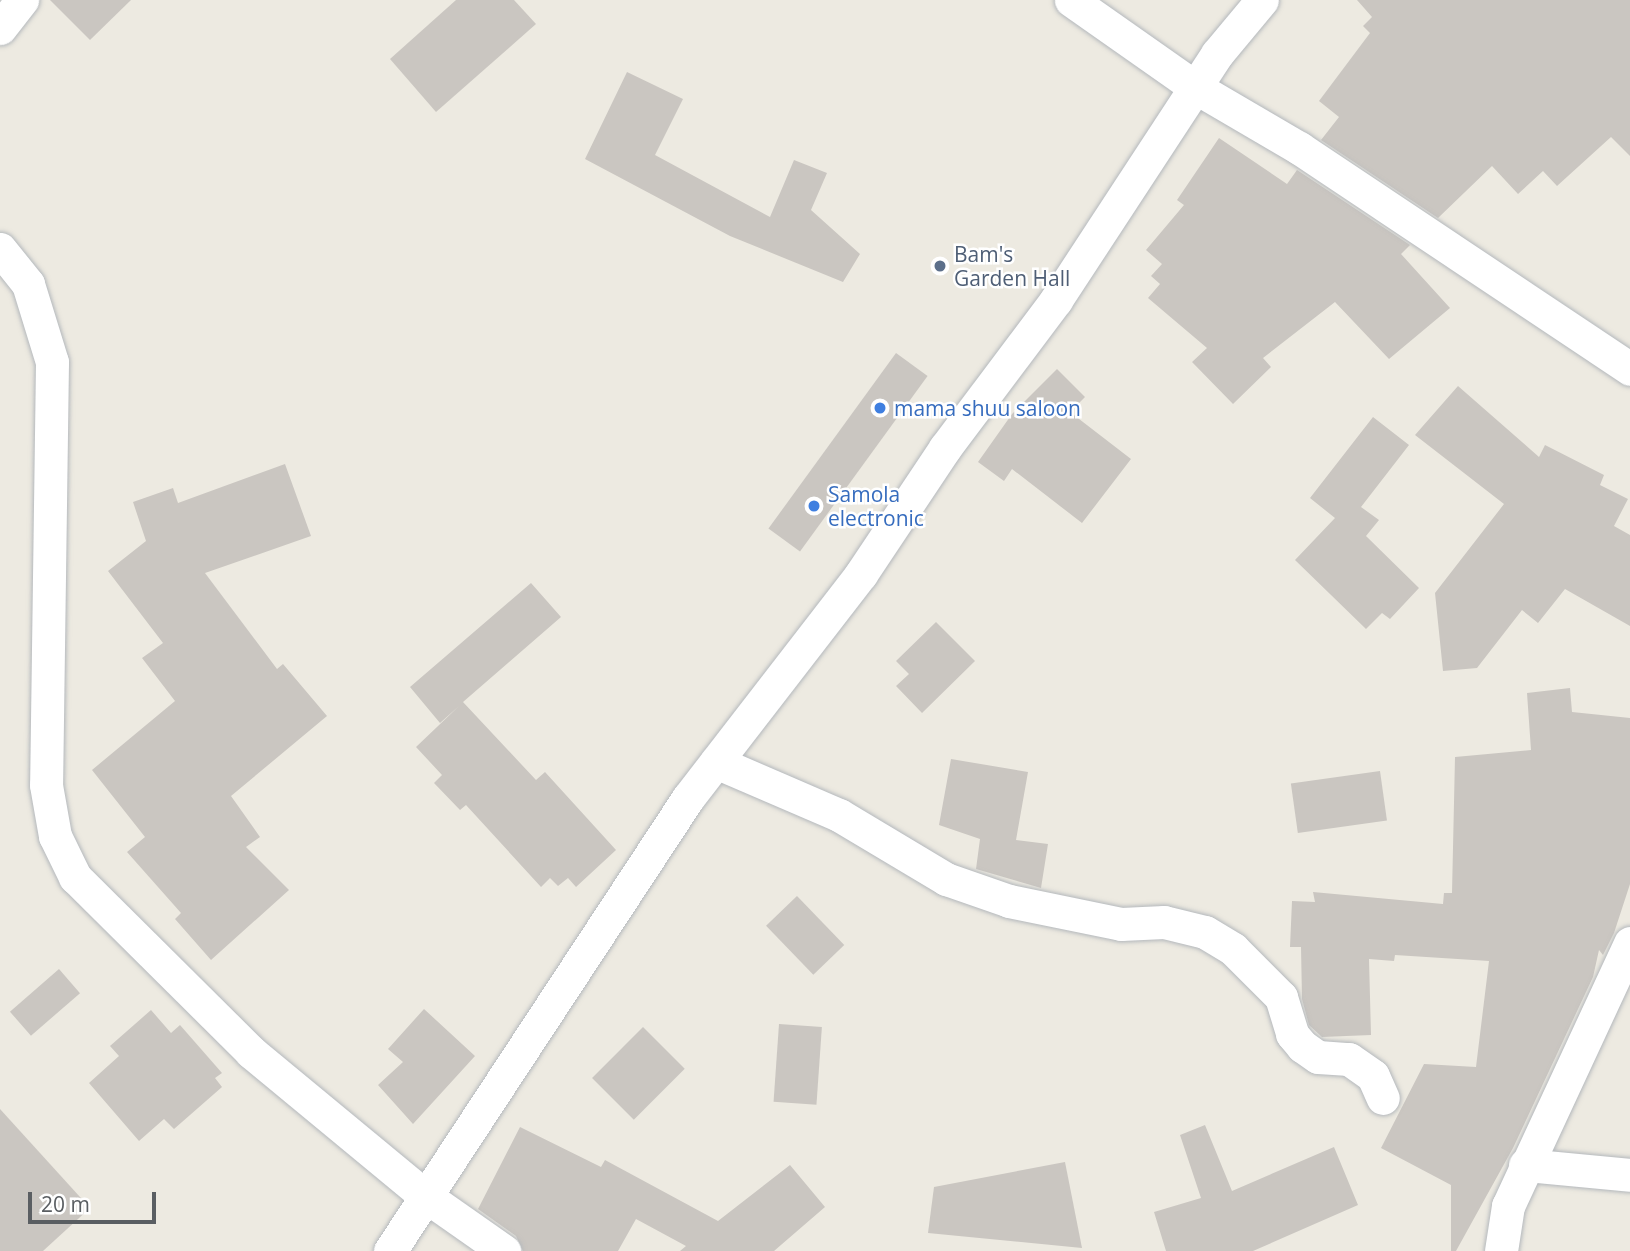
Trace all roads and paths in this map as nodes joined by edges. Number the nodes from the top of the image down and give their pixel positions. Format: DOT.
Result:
graph roads {
  1 [pos="22,0"];
  2 [pos="1072,0"];
  3 [pos="1262,0"];
  4 [pos="0,28"];
  5 [pos="1195,87"];
  6 [pos="0,249"];
  7 [pos="1630,369"];
  8 [pos="716,762"];
  9 [pos="1630,943"];
  10 [pos="1383,1098"];
  11 [pos="1525,1165"];
  12 [pos="1630,1175"];
  13 [pos="424,1195"];
  14 [pos="390,1251"];
  15 [pos="504,1251"];
  16 [pos="1501,1251"];
  1 -- 4 [label="street"];
  2 -- 5 [label="street"];
  3 -- 5 [label="street"];
  5 -- 7 [label="street"];
  5 -- 8 [label="street"];
  6 -- 13 [label="street"];
  8 -- 10 [label="street"];
  8 -- 13 [label="street"];
  9 -- 11 [label="street"];
  11 -- 12 [label="street"];
  11 -- 16 [label="street"];
  13 -- 14 [label="street"];
  13 -- 15 [label="street"];
}
